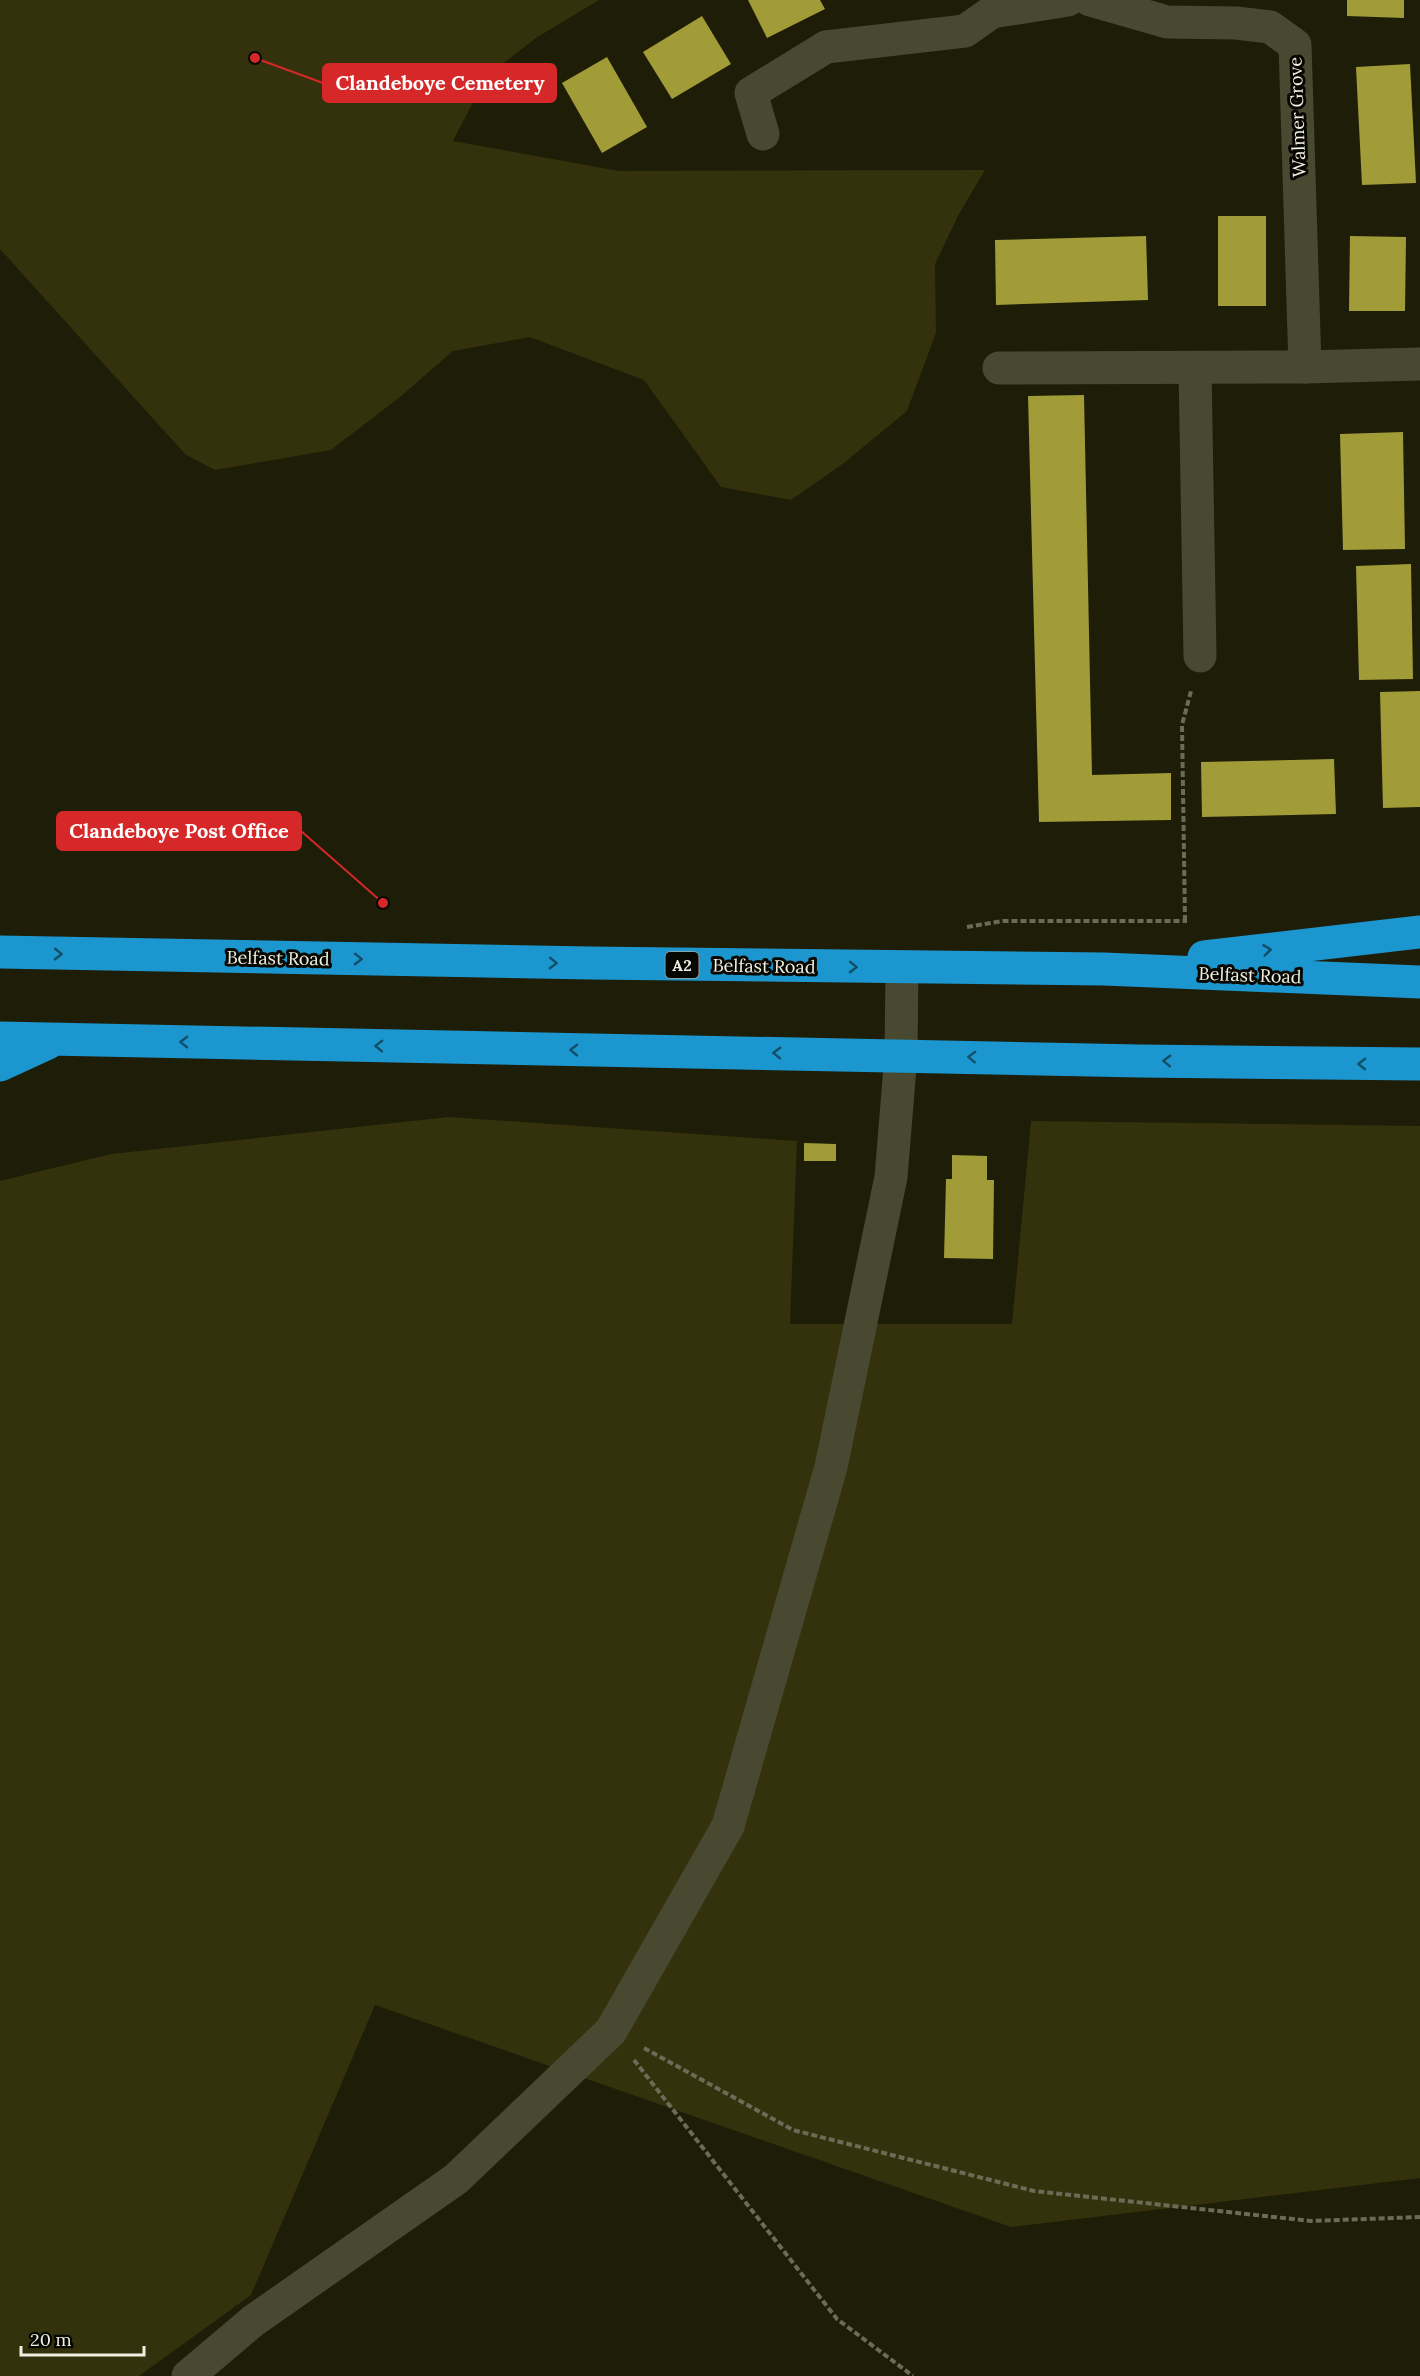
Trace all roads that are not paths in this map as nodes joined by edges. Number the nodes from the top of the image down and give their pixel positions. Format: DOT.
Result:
graph roads {
  1 [pos="1068,0"];
  2 [pos="1090,0"];
  3 [pos="763,134"];
  4 [pos="1420,364"];
  5 [pos="1305,367"];
  6 [pos="999,368"];
  7 [pos="1195,368"];
  8 [pos="1200,656"];
  9 [pos="1420,932"];
  10 [pos="0,952"];
  11 [pos="902,968"];
  12 [pos="1104,969"];
  13 [pos="1420,982"];
  14 [pos="0,1038"];
  15 [pos="58,1039"];
  16 [pos="901,1055"];
  17 [pos="1420,1064"];
  18 [pos="0,1065"];
  19 [pos="189,2376"];
  1 -- 3 [label="street"];
  2 -- 5 [label="street, Walmer Grove"];
  4 -- 5 [label="street"];
  5 -- 7 [label="street"];
  6 -- 7 [label="street"];
  7 -- 8 [label="street"];
  12 -- 9 [label="highway, one-way"];
  10 -- 11 [label="highway, Belfast Road / A2, one-way"];
  11 -- 12 [label="highway, Belfast Road / A2"];
  11 -- 16 [label="street"];
  12 -- 13 [label="highway, Belfast Road / A2"];
  14 -- 15 [label="highway"];
  16 -- 15 [label="highway, one-way"];
  15 -- 18 [label="highway"];
  17 -- 16 [label="highway, one-way"];
  16 -- 19 [label="street"];
}
